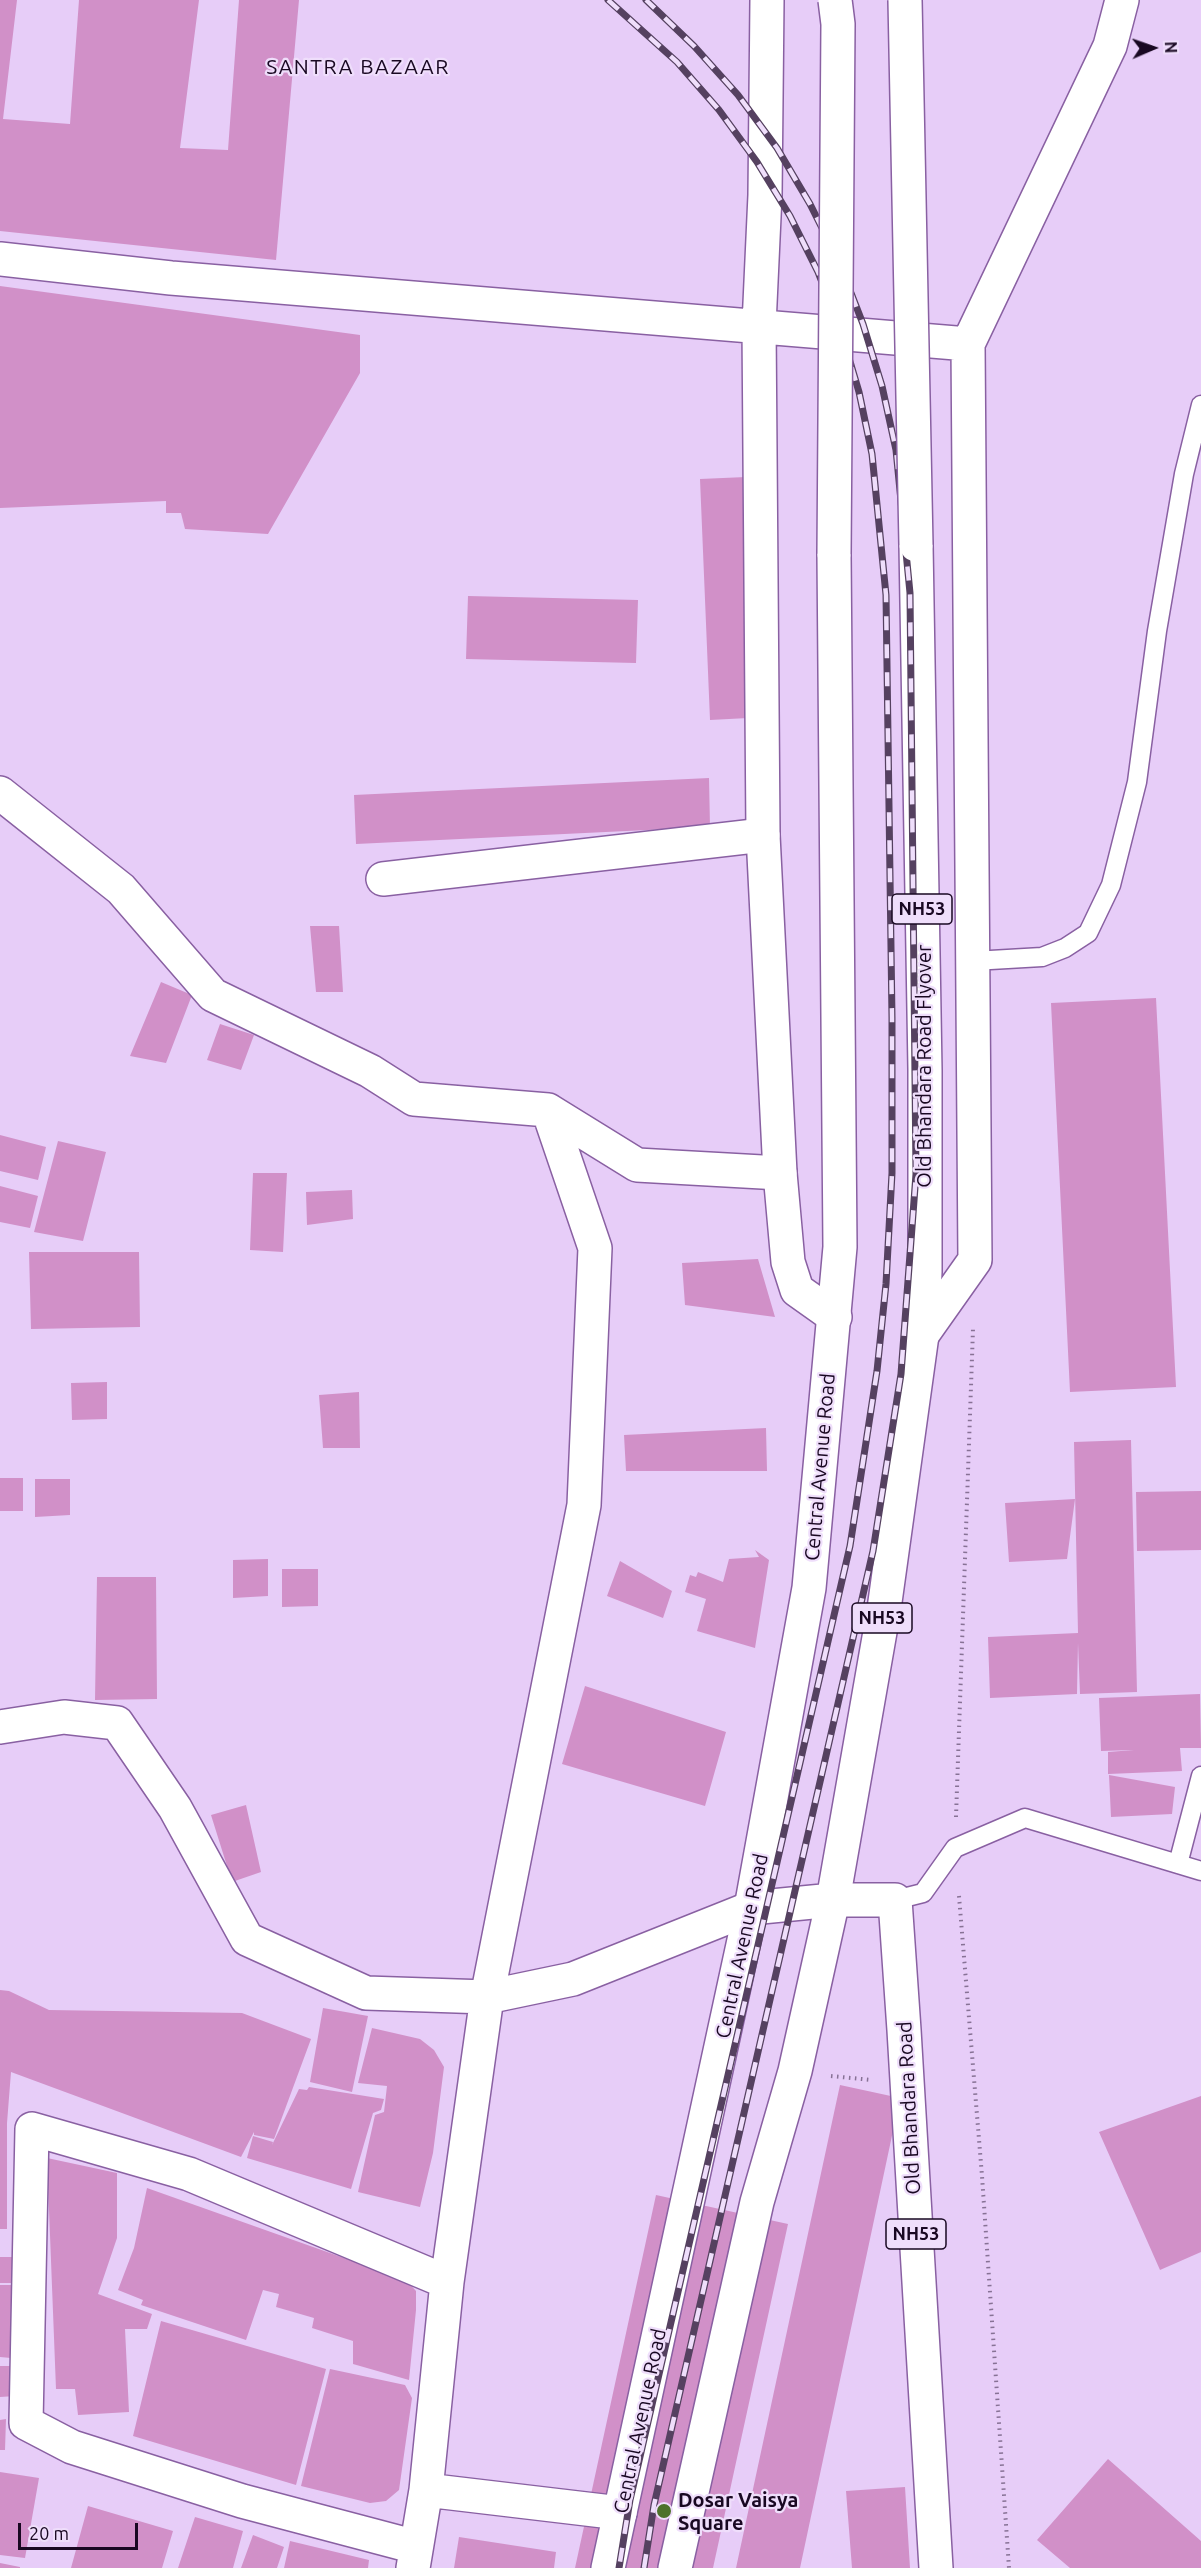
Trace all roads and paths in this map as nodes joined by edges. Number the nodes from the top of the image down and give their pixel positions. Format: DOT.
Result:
graph roads {
  1 [pos="767,0"];
  2 [pos="836,0"];
  3 [pos="905,0"];
  4 [pos="1122,0"];
  5 [pos="0,259"];
  6 [pos="759,325"];
  7 [pos="968,344"];
  8 [pos="1201,405"];
  9 [pos="0,793"];
  10 [pos="763,835"];
  11 [pos="383,879"];
  12 [pos="973,961"];
  13 [pos="548,1110"];
  14 [pos="780,1173"];
  15 [pos="835,1317"];
  16 [pos="973,1318"];
  17 [pos="922,1335"];
  18 [pos="0,1728"];
  19 [pos="1201,1776"];
  20 [pos="955,1848"];
  21 [pos="1178,1864"];
  22 [pos="1201,1871"];
  23 [pos="833,1900"];
  24 [pos="895,1900"];
  25 [pos="751,1908"];
  26 [pos="487,1996"];
  27 [pos="795,2072"];
  28 [pos="908,2084"];
  29 [pos="447,2282"];
  30 [pos="426,2490"];
  31 [pos="620,2512"];
  32 [pos="414,2558"];
  33 [pos="608,2568"];
  34 [pos="675,2568"];
  35 [pos="936,2568"];
  36 [pos="1009,2568"];
  1 -- 6 [label="main road"];
  2 -- 15 [label="main road, bridge"];
  3 -- 17 [label="main road, Old Bhandara Road Flyover / NH53, bridge"];
  4 -- 7 [label="main road"];
  5 -- 6 [label="main road"];
  6 -- 7 [label="main road"];
  6 -- 10 [label="main road"];
  7 -- 12 [label="main road"];
  8 -- 12 [label="lane"];
  9 -- 13 [label="main road"];
  10 -- 11 [label="main road"];
  10 -- 14 [label="main road"];
  12 -- 17 [label="main road"];
  13 -- 14 [label="main road"];
  13 -- 26 [label="main road"];
  14 -- 15 [label="main road"];
  15 -- 25 [label="main road, Central Avenue Road"];
  16 -- 20 [label="path"];
  17 -- 23 [label="main road, NH53"];
  18 -- 26 [label="main road"];
  19 -- 21 [label="lane"];
  20 -- 21 [label="lane"];
  20 -- 24 [label="lane"];
  20 -- 36 [label="path"];
  21 -- 22 [label="lane"];
  23 -- 24 [label="main road"];
  23 -- 25 [label="main road"];
  23 -- 27 [label="main road"];
  24 -- 28 [label="main road, Old Bhandara Road / NH53"];
  25 -- 26 [label="main road"];
  25 -- 31 [label="main road, Central Avenue Road"];
  26 -- 29 [label="main road"];
  27 -- 28 [label="path"];
  27 -- 34 [label="main road"];
  28 -- 35 [label="main road, Old Bhandara Road / NH53"];
  29 -- 30 [label="main road"];
  29 -- 32 [label="main road"];
  30 -- 31 [label="main road"];
  30 -- 32 [label="main road"];
  31 -- 33 [label="main road, Central Avenue Road"];
}
